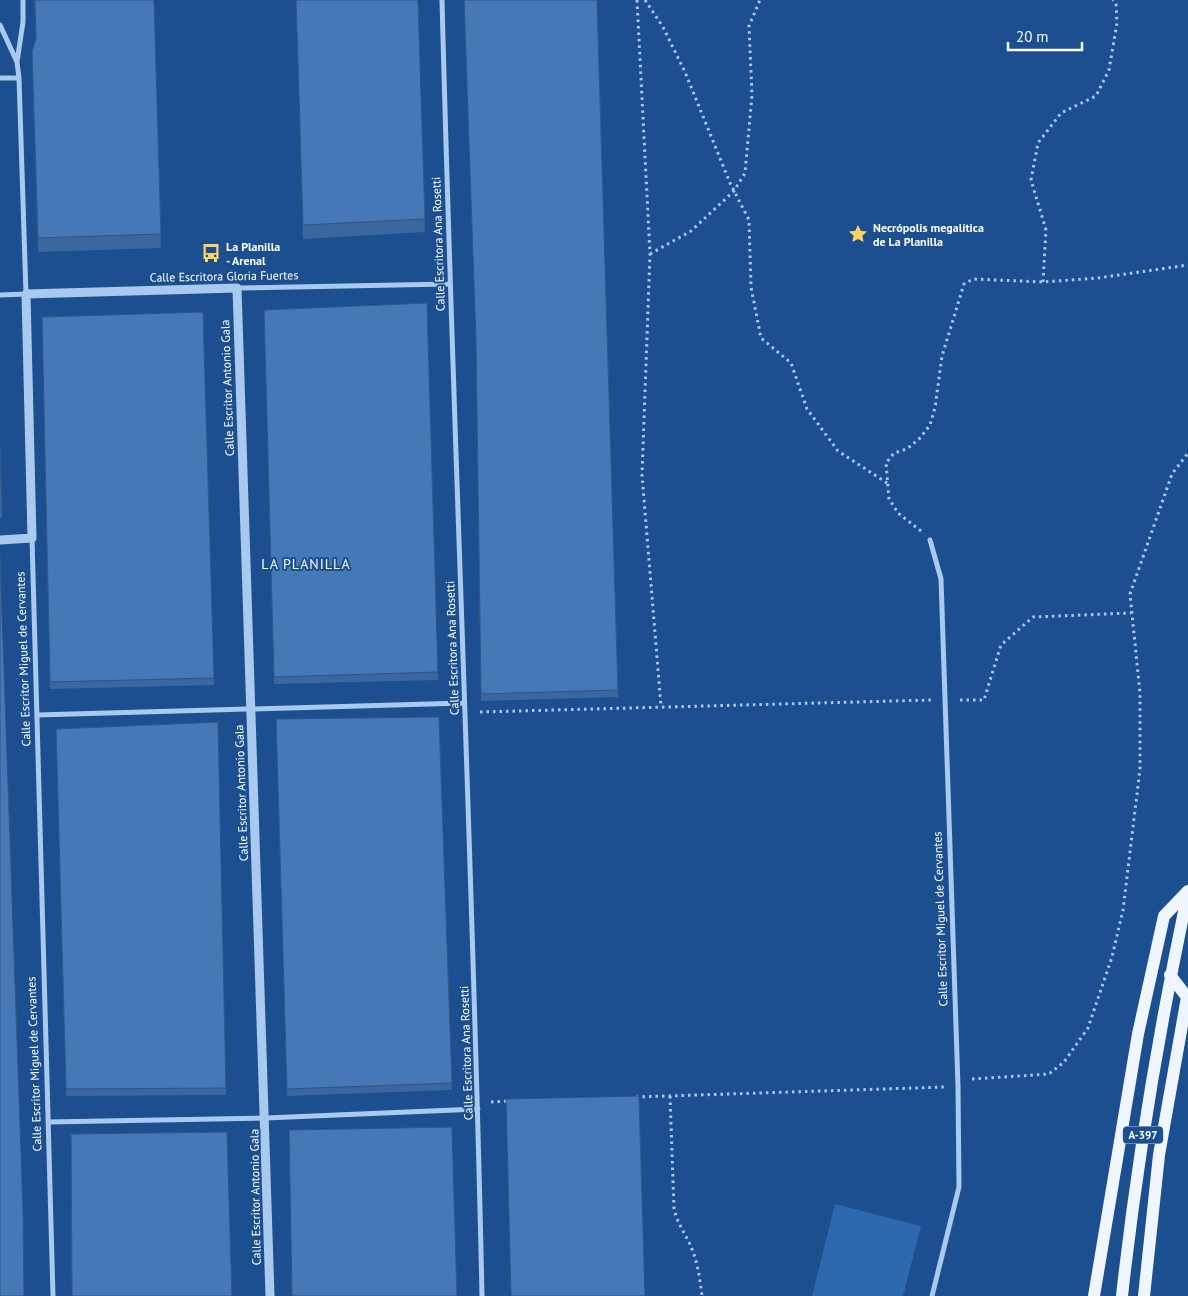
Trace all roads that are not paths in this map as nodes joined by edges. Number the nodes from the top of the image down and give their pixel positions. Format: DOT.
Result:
graph roads {
  1 [pos="23,0"];
  2 [pos="442,0"];
  3 [pos="0,25"];
  4 [pos="17,62"];
  5 [pos="0,78"];
  6 [pos="19,78"];
  7 [pos="449,284"];
  8 [pos="236,288"];
  9 [pos="26,294"];
  10 [pos="0,295"];
  11 [pos="32,538"];
  12 [pos="0,540"];
  13 [pos="930,540"];
  14 [pos="464,703"];
  15 [pos="251,711"];
  16 [pos="37,715"];
  17 [pos="1188,891"];
  18 [pos="1170,975"];
  19 [pos="478,1109"];
  20 [pos="266,1118"];
  21 [pos="48,1122"];
  22 [pos="53,1296"];
  23 [pos="270,1296"];
  24 [pos="482,1296"];
  25 [pos="932,1296"];
  26 [pos="1094,1296"];
  27 [pos="1122,1296"];
  28 [pos="1144,1296"];
  1 -- 4 [label="street"];
  2 -- 7 [label="street, Calle Escritora Ana Rosetti"];
  3 -- 4 [label="street, Calle Escritor Miguel de Cervantes"];
  4 -- 6 [label="street, Calle Escritor Miguel de Cervantes"];
  5 -- 6 [label="street"];
  6 -- 9 [label="street, Calle Escritor Miguel de Cervantes"];
  7 -- 8 [label="street, Calle Escritora Gloria Fuertes"];
  7 -- 14 [label="street, Calle Escritora Ana Rosetti"];
  8 -- 9 [label="street, Calle Escritora Gloria Fuertes"];
  8 -- 15 [label="street, Calle Escritor Antonio Gala"];
  9 -- 10 [label="street, Calle Escritora Gloria Fuertes"];
  9 -- 11 [label="street, Calle Escritor Miguel de Cervantes"];
  11 -- 12 [label="street"];
  11 -- 16 [label="street, Calle Escritor Miguel de Cervantes"];
  13 -- 25 [label="street, Calle Escritor Miguel de Cervantes"];
  14 -- 15 [label="street"];
  14 -- 19 [label="street, Calle Escritora Ana Rosetti"];
  15 -- 16 [label="street"];
  15 -- 20 [label="street, Calle Escritor Antonio Gala"];
  16 -- 21 [label="street, Calle Escritor Miguel de Cervantes"];
  17 -- 18 [label="main road, A-397"];
  17 -- 26 [label="main road"];
  18 -- 27 [label="main road, A-397"];
  18 -- 28 [label="main road"];
  19 -- 20 [label="street"];
  19 -- 24 [label="street, Calle Escritora Ana Rosetti"];
  20 -- 21 [label="street"];
  20 -- 23 [label="street, Calle Escritor Antonio Gala"];
  21 -- 22 [label="street, Calle Escritor Miguel de Cervantes"];
}
